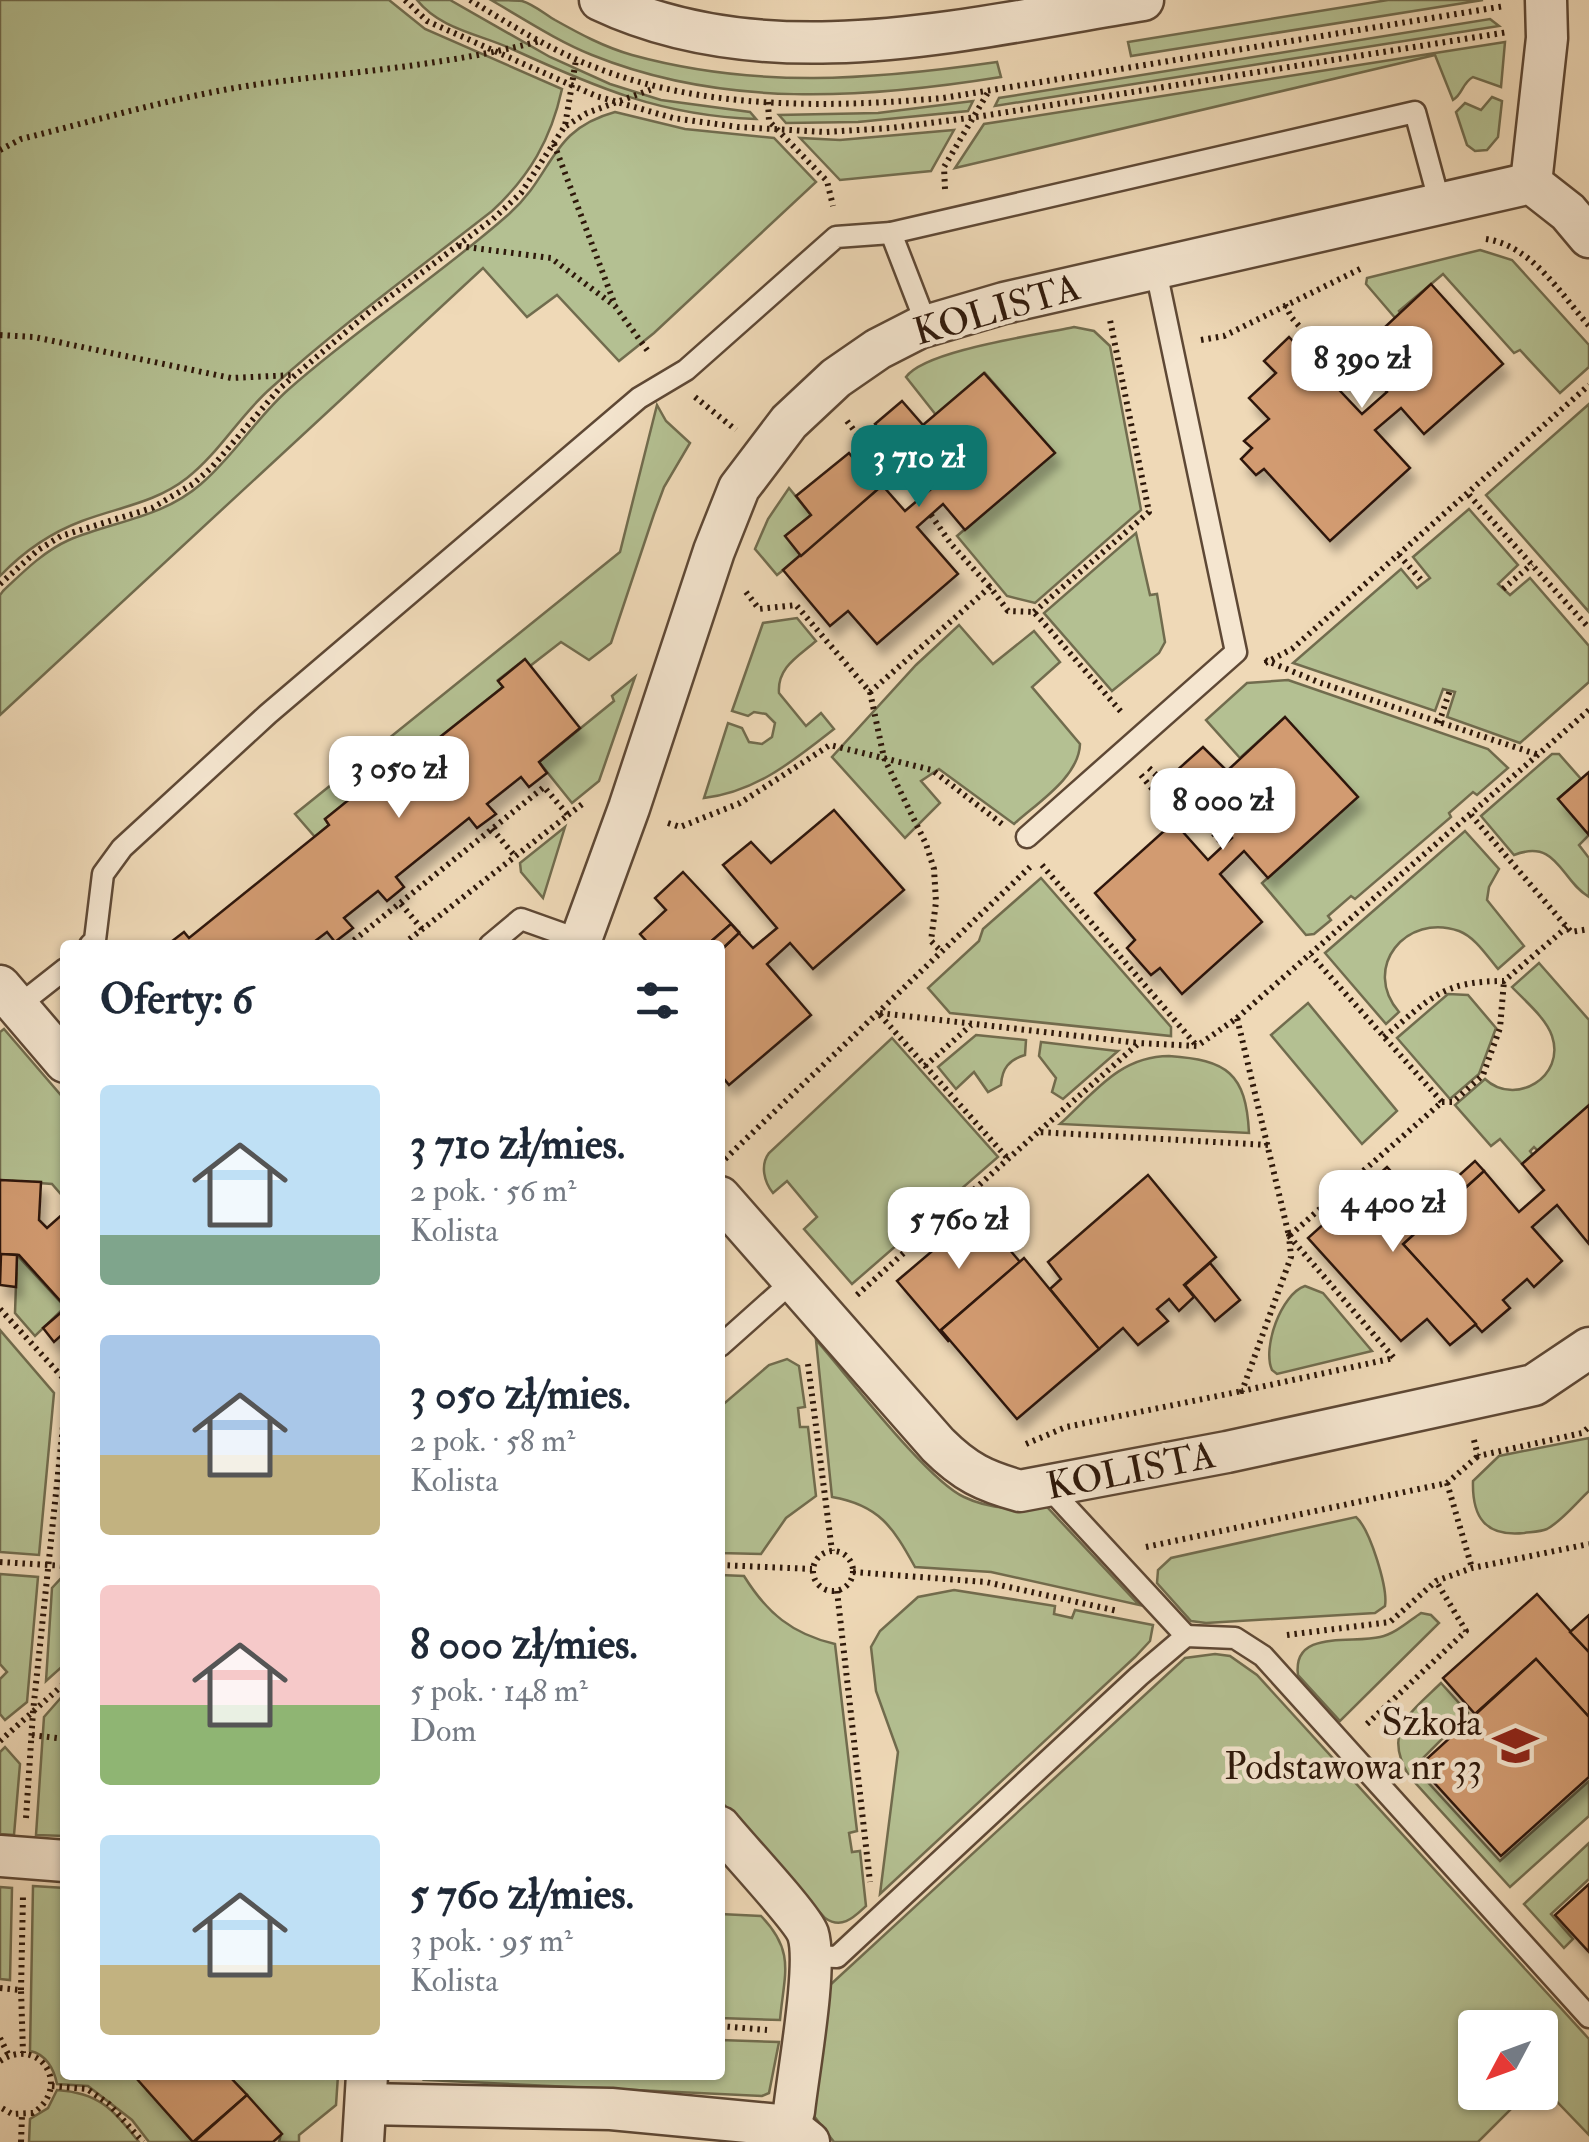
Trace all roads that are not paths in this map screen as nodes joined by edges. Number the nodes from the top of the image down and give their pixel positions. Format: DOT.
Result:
graph roads {
  1 [pos="600,0"];
  2 [pos="1143,0"];
  3 [pos="1535,15"];
  4 [pos="1531,183"];
  5 [pos="1440,204"];
  6 [pos="891,233"];
  7 [pos="1589,236"];
  8 [pos="1155,266"];
  9 [pos="927,326"];
  10 [pos="1018,833"];
  11 [pos="95,940"];
  12 [pos="496,940"];
  13 [pos="573,940"];
  14 [pos="581,940"];
  15 [pos="60,971"];
  16 [pos="9,996"];
  17 [pos="60,1056"];
  18 [pos="725,1203"];
  19 [pos="794,1280"];
  20 [pos="725,1342"];
  21 [pos="1589,1348"];
  22 [pos="1049,1488"];
  23 [pos="1186,1636"];
  24 [pos="725,1833"];
  25 [pos="12,1857"];
  26 [pos="60,1861"];
  27 [pos="810,1956"];
  28 [pos="1589,2017"];
  29 [pos="365,2107"];
  30 [pos="799,2134"];
  1 -- 2 [label="street"];
  3 -- 4 [label="street"];
  4 -- 5 [label="street, KOLISTA"];
  4 -- 7 [label="street"];
  5 -- 6 [label="lane"];
  5 -- 8 [label="street, KOLISTA"];
  6 -- 9 [label="lane"];
  6 -- 11 [label="lane"];
  8 -- 9 [label="street, KOLISTA"];
  8 -- 10 [label="lane"];
  9 -- 14 [label="street, KOLISTA"];
  12 -- 13 [label="lane"];
  15 -- 16 [label="lane"];
  16 -- 17 [label="street"];
  18 -- 19 [label="street, KOLISTA"];
  19 -- 20 [label="lane"];
  19 -- 22 [label="street, KOLISTA"];
  21 -- 22 [label="street, KOLISTA"];
  22 -- 23 [label="lane"];
  23 -- 27 [label="lane"];
  23 -- 28 [label="lane"];
  24 -- 27 [label="street"];
  25 -- 26 [label="street"];
  27 -- 30 [label="street"];
  29 -- 30 [label="street"];
}
